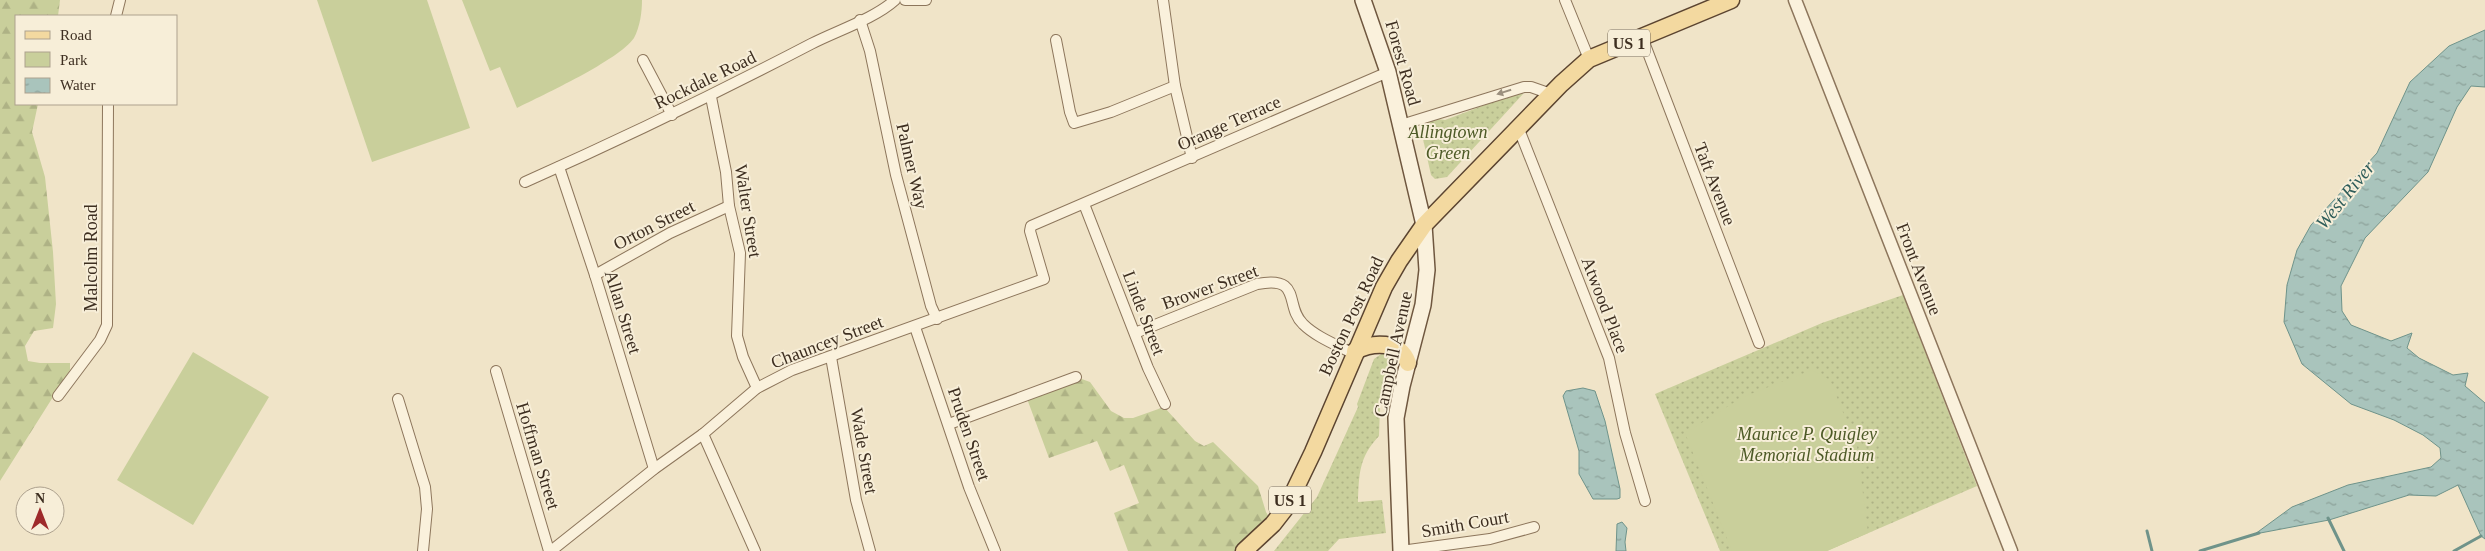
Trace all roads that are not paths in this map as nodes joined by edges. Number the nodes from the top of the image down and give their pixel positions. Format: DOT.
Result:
graph roads {
  1 [pos="120,0"];
  2 [pos="895,0"];
  3 [pos="905,0"];
  4 [pos="926,0"];
  5 [pos="1163,0"];
  6 [pos="1362,0"];
  7 [pos="1565,0"];
  8 [pos="1731,0"];
  9 [pos="1794,0"];
  10 [pos="116,15"];
  11 [pos="860,20"];
  12 [pos="1642,38"];
  13 [pos="1056,40"];
  14 [pos="1589,59"];
  15 [pos="643,60"];
  16 [pos="1388,72"];
  17 [pos="1175,86"];
  18 [pos="1551,94"];
  19 [pos="711,97"];
  20 [pos="108,105"];
  21 [pos="672,115"];
  22 [pos="1401,125"];
  23 [pos="1518,127"];
  24 [pos="1192,158"];
  25 [pos="559,167"];
  26 [pos="525,182"];
  27 [pos="1084,204"];
  28 [pos="729,206"];
  29 [pos="1424,225"];
  30 [pos="595,275"];
  31 [pos="936,319"];
  32 [pos="915,327"];
  33 [pos="1136,333"];
  34 [pos="1759,342"];
  35 [pos="1354,352"];
  36 [pos="831,357"];
  37 [pos="1408,363"];
  38 [pos="496,371"];
  39 [pos="1076,377"];
  40 [pos="757,388"];
  41 [pos="58,396"];
  42 [pos="398,400"];
  43 [pos="1165,404"];
  44 [pos="949,424"];
  45 [pos="703,434"];
  46 [pos="654,469"];
  47 [pos="1645,501"];
  48 [pos="1534,527"];
  49 [pos="423,551"];
  50 [pos="550,551"];
  51 [pos="755,551"];
  52 [pos="870,551"];
  53 [pos="995,551"];
  54 [pos="1244,551"];
  55 [pos="1401,551"];
  56 [pos="2011,551"];
  1 -- 10 [label="street"];
  2 -- 11 [label="street, Rockdale Road"];
  3 -- 4 [label="street"];
  5 -- 17 [label="street"];
  6 -- 16 [label="main road, Forest Road"];
  7 -- 14 [label="street"];
  8 -- 12 [label="main road, Boston Post Road / US 1"];
  9 -- 56 [label="street, Front Avenue"];
  11 -- 19 [label="street, Rockdale Road"];
  11 -- 31 [label="street, Palmer Way"];
  12 -- 14 [label="main road, Boston Post Road / US 1"];
  12 -- 34 [label="street, Taft Avenue"];
  13 -- 17 [label="street"];
  14 -- 18 [label="main road, Boston Post Road / US 1"];
  15 -- 21 [label="street"];
  16 -- 22 [label="main road, Forest Road"];
  16 -- 24 [label="street, Orange Terrace"];
  17 -- 24 [label="street"];
  18 -- 22 [label="street, one-way"];
  18 -- 23 [label="main road, Boston Post Road / US 1"];
  19 -- 21 [label="street, Rockdale Road"];
  19 -- 28 [label="street, Walter Street"];
  20 -- 41 [label="street, Malcolm Road"];
  21 -- 25 [label="street, Rockdale Road"];
  22 -- 29 [label="main road, Forest Road"];
  23 -- 29 [label="main road, Boston Post Road / US 1"];
  23 -- 47 [label="street, Atwood Place"];
  24 -- 27 [label="street, Orange Terrace"];
  25 -- 26 [label="street, Rockdale Road"];
  25 -- 30 [label="street, Allan Street"];
  27 -- 31 [label="street, Chauncey Street"];
  27 -- 33 [label="street, Linde Street"];
  28 -- 30 [label="street, Orton Street"];
  28 -- 40 [label="street, Walter Street"];
  29 -- 35 [label="main road, Boston Post Road / US 1"];
  29 -- 37 [label="main road, Campbell Avenue"];
  30 -- 46 [label="street, Allan Street"];
  31 -- 32 [label="street, Chauncey Street"];
  32 -- 36 [label="street, Chauncey Street"];
  32 -- 44 [label="street, Pruden Street"];
  33 -- 35 [label="street, Brower Street"];
  33 -- 43 [label="street, Linde Street"];
  35 -- 37 [label="main road"];
  35 -- 54 [label="main road, Boston Post Road / US 1"];
  36 -- 40 [label="street, Chauncey Street"];
  36 -- 52 [label="street, Wade Street"];
  37 -- 55 [label="main road, Campbell Avenue"];
  38 -- 50 [label="street, Hoffman Street"];
  39 -- 44 [label="street"];
  40 -- 45 [label="street, Chauncey Street"];
  42 -- 49 [label="street"];
  44 -- 53 [label="street, Pruden Street"];
  45 -- 46 [label="street, Chauncey Street"];
  45 -- 51 [label="street"];
  46 -- 50 [label="street, Chauncey Street"];
  48 -- 55 [label="street, Smith Court"];
}
